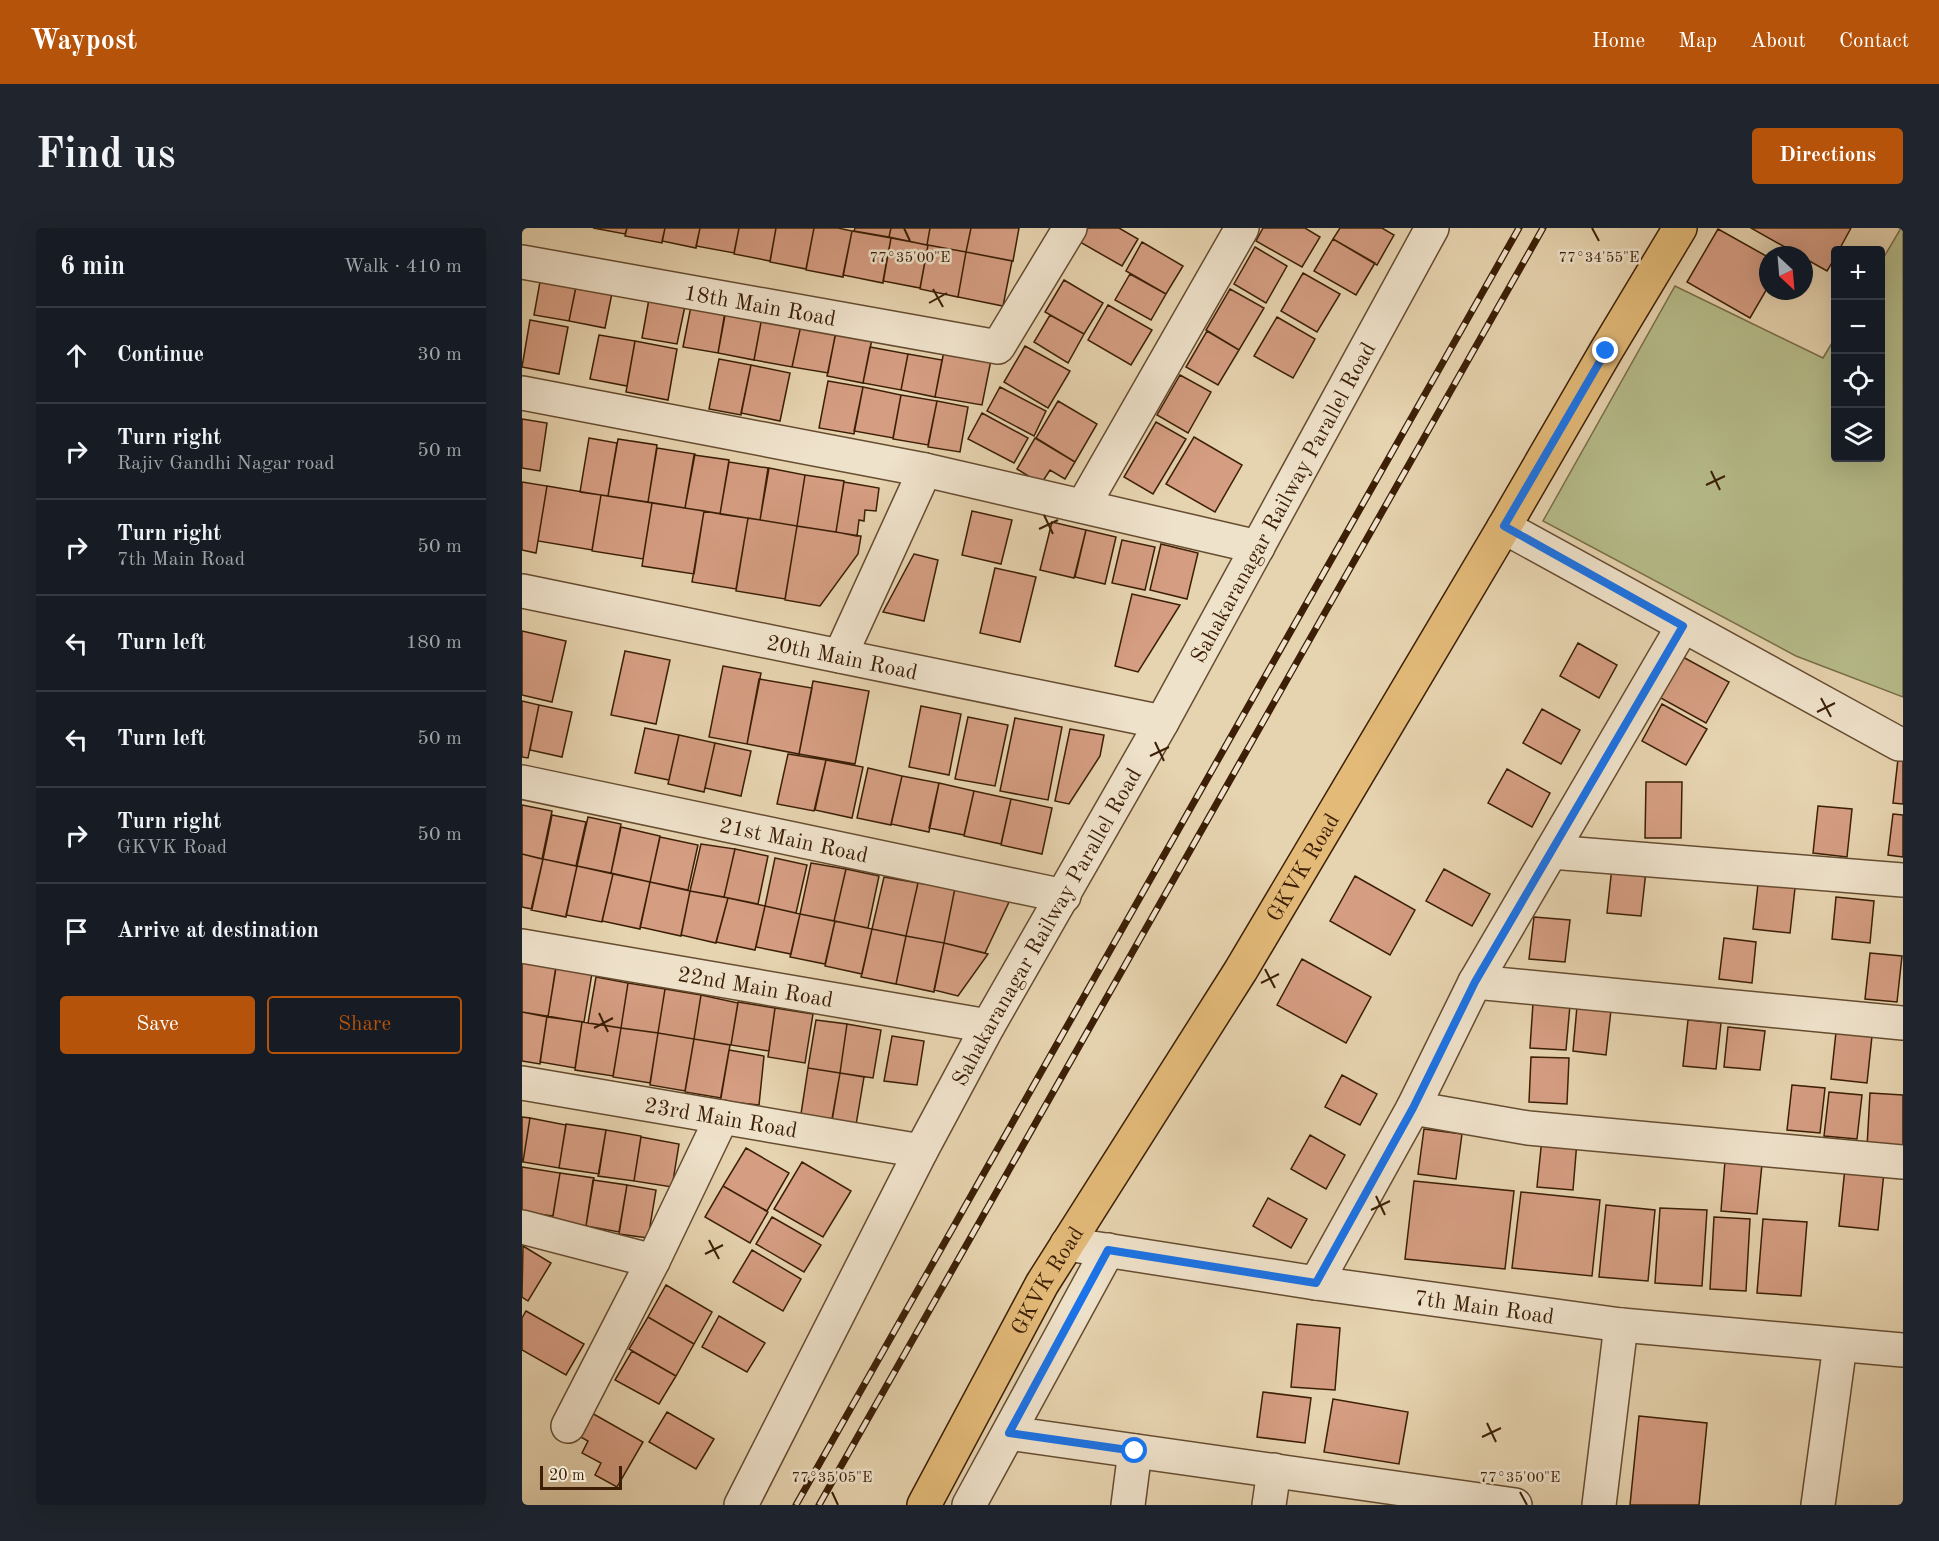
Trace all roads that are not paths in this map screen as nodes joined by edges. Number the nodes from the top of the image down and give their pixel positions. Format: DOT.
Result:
graph roads {
  1 [pos="1070,228"];
  2 [pos="1242,228"];
  3 [pos="1432,228"];
  4 [pos="1680,228"];
  5 [pos="522,262"];
  6 [pos="522,393"];
  7 [pos="925,470"];
  8 [pos="1083,506"];
  9 [pos="1504,526"];
  10 [pos="1258,547"];
  11 [pos="522,591"];
  12 [pos="1683,626"];
  13 [pos="840,656"];
  14 [pos="1162,722"];
  15 [pos="1903,744"];
  16 [pos="522,782"];
  17 [pos="1551,852"];
  18 [pos="1903,880"];
  19 [pos="1064,896"];
  20 [pos="522,946"];
  21 [pos="1475,982"];
  22 [pos="1903,1023"];
  23 [pos="988,1026"];
  24 [pos="522,1083"];
  25 [pos="1413,1108"];
  26 [pos="722,1117"];
  27 [pos="921,1152"];
  28 [pos="1903,1162"];
  29 [pos="522,1227"];
  30 [pos="1067,1244"];
  31 [pos="1108,1250"];
  32 [pos="653,1261"];
  33 [pos="1316,1283"];
  34 [pos="1621,1325"];
  35 [pos="1840,1345"];
  36 [pos="1903,1350"];
  37 [pos="568,1425"];
  38 [pos="1009,1433"];
  39 [pos="1135,1451"];
  40 [pos="1274,1470"];
  41 [pos="1414,1498"];
  42 [pos="741,1505"];
  43 [pos="924,1505"];
  44 [pos="969,1505"];
  45 [pos="1128,1505"];
  46 [pos="1269,1505"];
  47 [pos="1515,1505"];
  48 [pos="1599,1505"];
  49 [pos="1818,1505"];
  1 -- 5 [label="street, 18th Main Road"];
  2 -- 8 [label="street"];
  3 -- 10 [label="street, Sahakaranagar Railway Parallel Road"];
  4 -- 9 [label="main road, GKVK Road"];
  6 -- 7 [label="street"];
  7 -- 8 [label="street"];
  7 -- 13 [label="street"];
  8 -- 10 [label="street"];
  9 -- 12 [label="street"];
  9 -- 30 [label="main road, GKVK Road"];
  10 -- 14 [label="street, Sahakaranagar Railway Parallel Road"];
  11 -- 13 [label="street, 20th Main Road"];
  12 -- 15 [label="street"];
  12 -- 17 [label="street"];
  13 -- 14 [label="street, 20th Main Road"];
  14 -- 19 [label="street, Sahakaranagar Railway Parallel Road"];
  16 -- 19 [label="street, 21st Main Road"];
  17 -- 18 [label="street"];
  17 -- 21 [label="street"];
  19 -- 23 [label="street, Sahakaranagar Railway Parallel Road"];
  20 -- 23 [label="street, 22nd Main Road"];
  21 -- 22 [label="street"];
  21 -- 25 [label="street"];
  23 -- 27 [label="street, Sahakaranagar Railway Parallel Road"];
  24 -- 26 [label="street, 23rd Main Road"];
  25 -- 28 [label="street"];
  25 -- 33 [label="street"];
  26 -- 27 [label="street, 23rd Main Road"];
  26 -- 32 [label="street"];
  27 -- 42 [label="street, Sahakaranagar Railway Parallel Road"];
  29 -- 32 [label="street"];
  30 -- 31 [label="street, 7th Main Road"];
  30 -- 43 [label="main road, GKVK Road"];
  31 -- 33 [label="street, 7th Main Road"];
  31 -- 38 [label="street"];
  32 -- 37 [label="street"];
  33 -- 34 [label="street, 7th Main Road"];
  34 -- 35 [label="street, 7th Main Road"];
  34 -- 48 [label="street"];
  35 -- 36 [label="street, 7th Main Road"];
  35 -- 49 [label="street"];
  38 -- 39 [label="street"];
  38 -- 44 [label="street"];
  39 -- 40 [label="street"];
  39 -- 45 [label="street"];
  40 -- 41 [label="street"];
  40 -- 46 [label="street"];
  41 -- 47 [label="street"];
}
